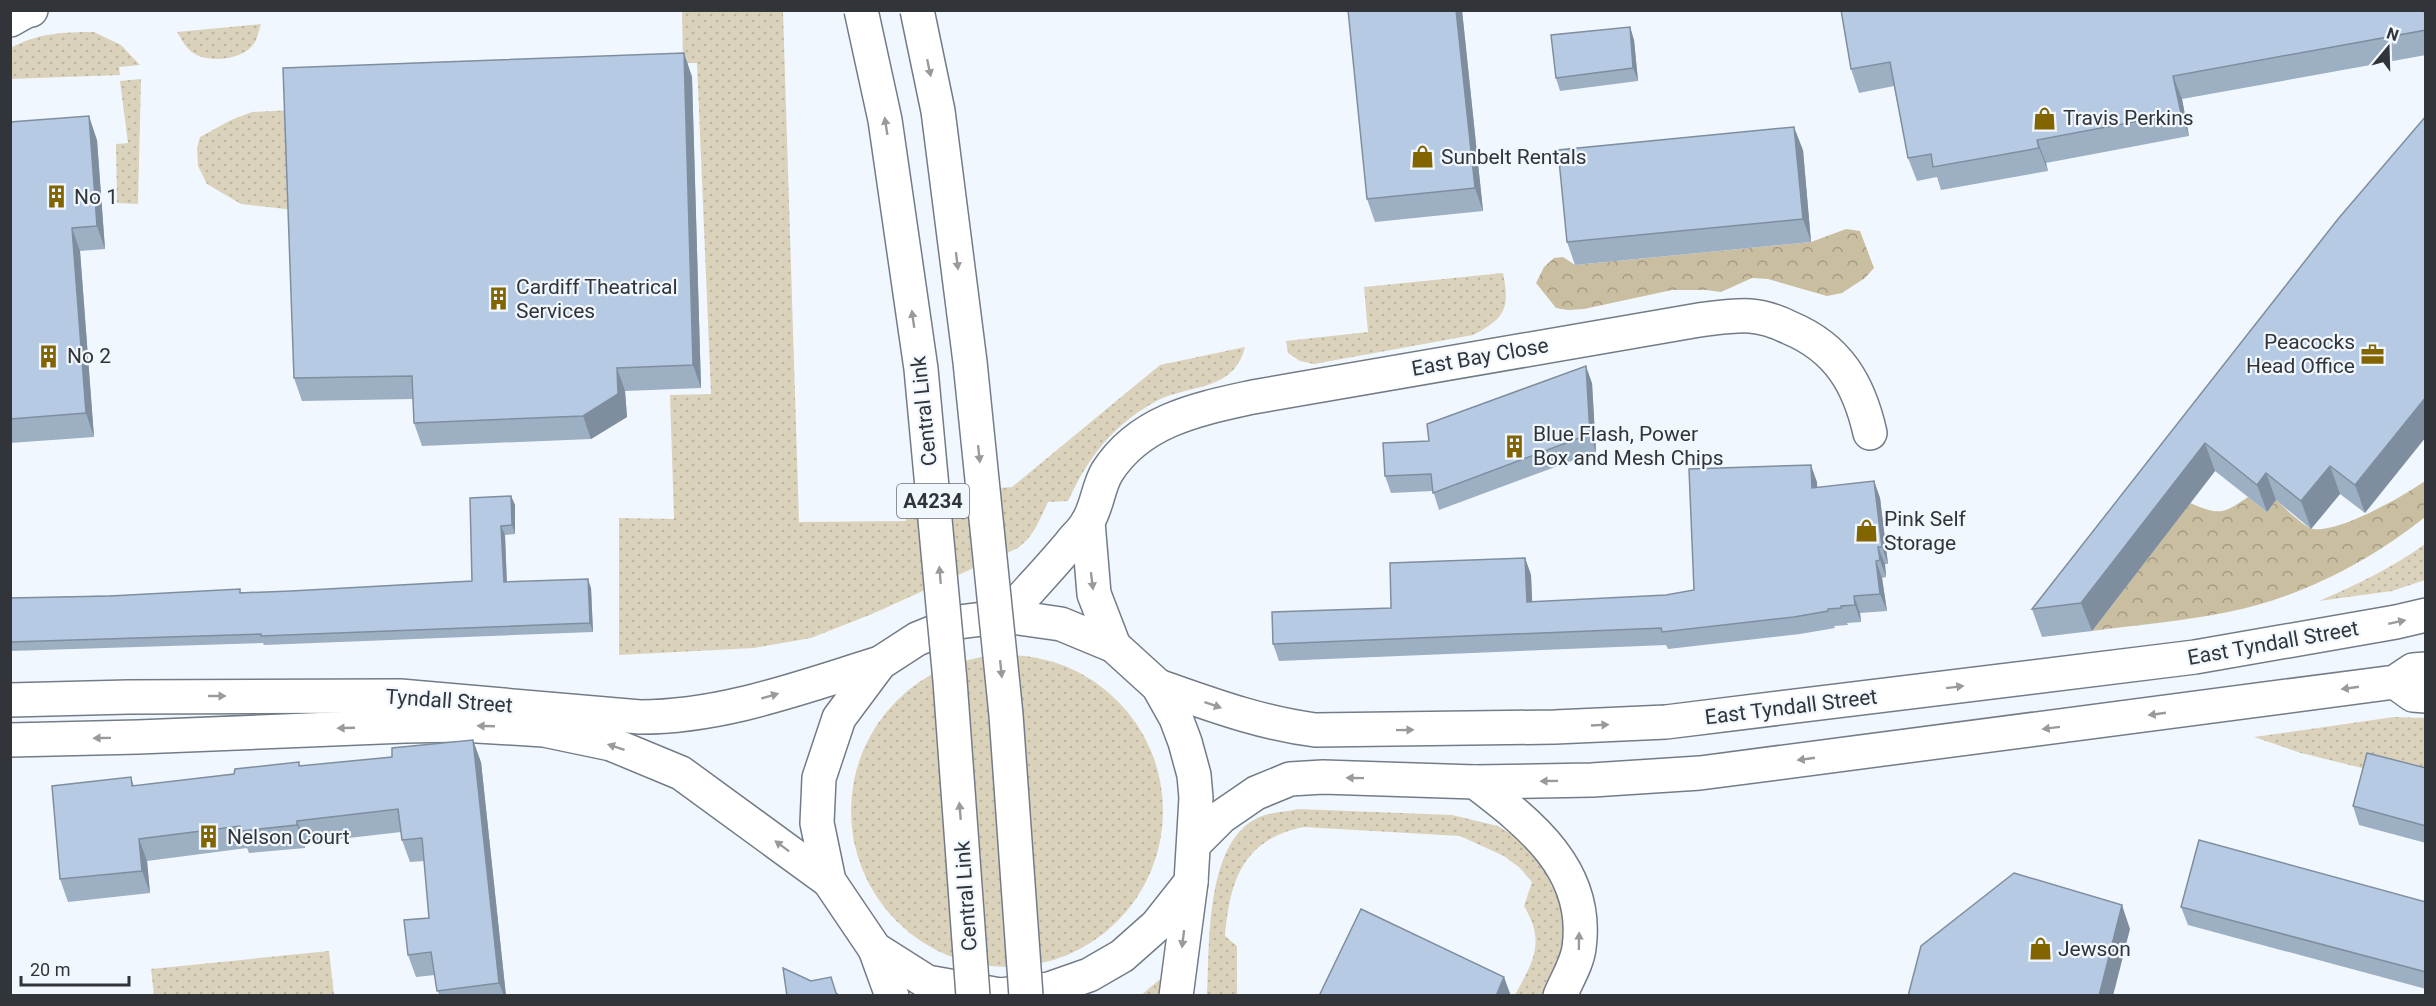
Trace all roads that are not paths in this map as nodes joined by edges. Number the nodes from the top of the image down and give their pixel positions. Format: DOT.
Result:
graph roads {
  1 [pos="31,10"];
  2 [pos="861,10"];
  3 [pos="917,10"];
  4 [pos="10,20"];
  5 [pos="1870,433"];
  6 [pos="1088,522"];
  7 [pos="2426,615"];
  8 [pos="1006,616"];
  9 [pos="1114,646"];
  10 [pos="880,663"];
  11 [pos="2426,669"];
  12 [pos="2395,682"];
  13 [pos="1158,686"];
  14 [pos="2426,696"];
  15 [pos="10,700"];
  16 [pos="10,740"];
  17 [pos="1475,782"];
  18 [pos="1194,844"];
  19 [pos="829,881"];
  20 [pos="1191,882"];
  21 [pos="875,949"];
  22 [pos="892,996"];
  23 [pos="973,996"];
  24 [pos="1026,996"];
  25 [pos="1176,996"];
  26 [pos="1560,996"];
  1 -- 4 [label="street"];
  23 -- 2 [label="street, Central Link / A4234, one-way, bridge"];
  3 -- 24 [label="street, A4234, one-way, bridge"];
  5 -- 6 [label="street, East Bay Close"];
  6 -- 8 [label="street, East Bay Close"];
  6 -- 9 [label="street, East Bay Close, one-way"];
  13 -- 7 [label="street, East Tyndall Street, one-way"];
  8 -- 9 [label="street"];
  8 -- 10 [label="street"];
  9 -- 13 [label="street"];
  15 -- 10 [label="street, Tyndall Street, one-way"];
  10 -- 19 [label="street"];
  11 -- 12 [label="street"];
  12 -- 14 [label="street"];
  12 -- 17 [label="street, one-way"];
  13 -- 18 [label="street"];
  19 -- 16 [label="street, Tyndall Street, one-way"];
  17 -- 18 [label="street, one-way"];
  26 -- 17 [label="street, one-way"];
  18 -- 20 [label="street"];
  19 -- 21 [label="street"];
  20 -- 21 [label="street"];
  20 -- 25 [label="street, one-way"];
  21 -- 22 [label="street"];
}
